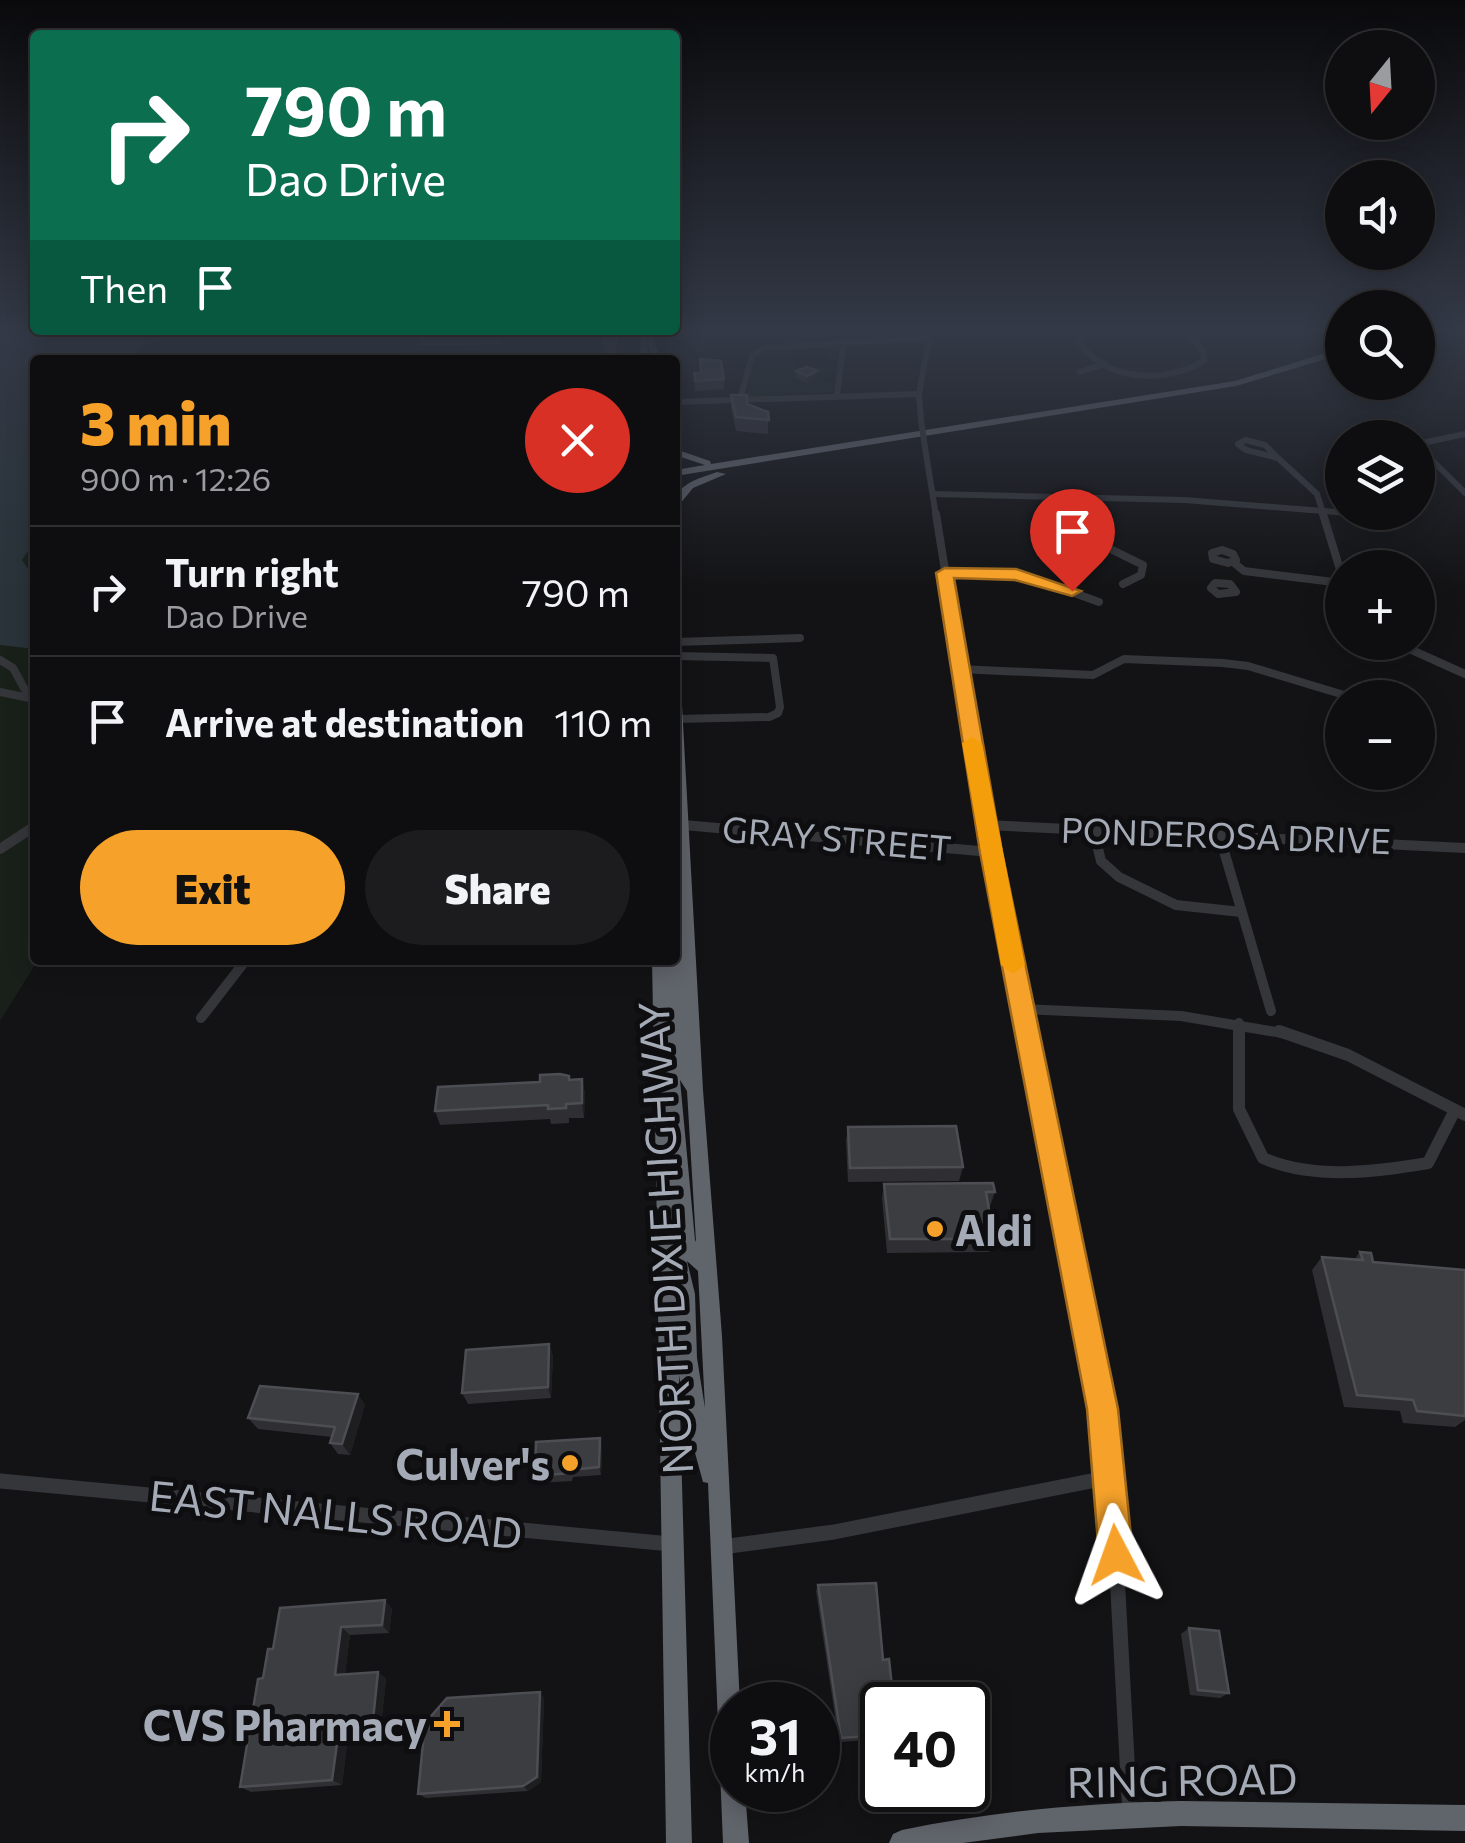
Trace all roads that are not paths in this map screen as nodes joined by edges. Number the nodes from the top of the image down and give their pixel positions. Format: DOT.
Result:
graph roads {
  1 [pos="920,418"];
  2 [pos="1025,418"];
  3 [pos="1049,418"];
  4 [pos="1465,434"];
  5 [pos="1435,441"];
  6 [pos="680,454"];
  7 [pos="1280,458"];
  8 [pos="1435,462"];
  9 [pos="744,466"];
  10 [pos="680,475"];
  11 [pos="1465,493"];
  12 [pos="933,494"];
  13 [pos="1068,496"];
  14 [pos="680,498"];
  15 [pos="1322,512"];
  16 [pos="1325,512"];
  17 [pos="1333,550"];
  18 [pos="1233,562"];
  19 [pos="1244,571"];
  20 [pos="945,573"];
  21 [pos="1325,578"];
  22 [pos="1123,584"];
  23 [pos="1230,584"];
  24 [pos="1099,602"];
  25 [pos="800,638"];
  26 [pos="680,642"];
  27 [pos="680,656"];
  28 [pos="0,660"];
  29 [pos="1434,660"];
  30 [pos="959,670"];
  31 [pos="1465,674"];
  32 [pos="1325,689"];
  33 [pos="0,692"];
  34 [pos="30,695"];
  35 [pos="30,698"];
  36 [pos="680,719"];
  37 [pos="680,823"];
  38 [pos="987,825"];
  39 [pos="1093,828"];
  40 [pos="30,829"];
  41 [pos="1218,834"];
  42 [pos="680,840"];
  43 [pos="1465,848"];
  44 [pos="0,849"];
  45 [pos="991,852"];
  46 [pos="1242,912"];
  47 [pos="242,965"];
  48 [pos="660,965"];
  49 [pos="674,965"];
  50 [pos="1022,1008"];
  51 [pos="1272,1010"];
  52 [pos="201,1018"];
  53 [pos="1239,1023"];
  54 [pos="662,1036"];
  55 [pos="695,1090"];
  56 [pos="1460,1113"];
  57 [pos="664,1237"];
  58 [pos="708,1268"];
  59 [pos="1111,1476"];
  60 [pos="0,1480"];
  61 [pos="719,1502"];
  62 [pos="672,1544"];
  63 [pos="722,1547"];
  64 [pos="728,1682"];
  65 [pos="734,1812"];
  66 [pos="1130,1816"];
  67 [pos="1465,1818"];
  68 [pos="679,1843"];
  69 [pos="736,1843"];
  70 [pos="902,1843"];
  1 -- 12 [label="street, bridge"];
  2 -- 9 [label="highway"];
  3 -- 9 [label="highway"];
  4 -- 5 [label="street"];
  6 -- 9 [label="highway"];
  7 -- 7 [label="street"];
  7 -- 15 [label="street"];
  8 -- 11 [label="street"];
  9 -- 10 [label="highway"];
  9 -- 14 [label="highway"];
  12 -- 13 [label="street"];
  12 -- 20 [label="street"];
  13 -- 15 [label="street"];
  13 -- 22 [label="street"];
  15 -- 16 [label="street"];
  15 -- 17 [label="street"];
  18 -- 19 [label="street"];
  19 -- 21 [label="street"];
  19 -- 23 [label="street"];
  20 -- 24 [label="street"];
  20 -- 30 [label="street"];
  25 -- 26 [label="street"];
  27 -- 36 [label="street"];
  28 -- 34 [label="street"];
  29 -- 31 [label="street"];
  30 -- 32 [label="street"];
  30 -- 38 [label="street"];
  33 -- 35 [label="street"];
  37 -- 45 [label="street, GRAY STREET"];
  38 -- 39 [label="street, PONDEROSA DRIVE"];
  38 -- 45 [label="street"];
  39 -- 41 [label="street, PONDEROSA DRIVE"];
  39 -- 46 [label="street"];
  40 -- 44 [label="street"];
  41 -- 43 [label="street, PONDEROSA DRIVE"];
  41 -- 46 [label="street"];
  42 -- 55 [label="highway, NORTH DIXIE HIGHWAY"];
  45 -- 50 [label="street"];
  46 -- 51 [label="street"];
  47 -- 52 [label="street"];
  48 -- 54 [label="highway, NORTH DIXIE HIGHWAY"];
  49 -- 55 [label="highway"];
  50 -- 53 [label="street"];
  50 -- 59 [label="street"];
  53 -- 56 [label="street"];
  53 -- 56 [label="street"];
  54 -- 57 [label="highway, NORTH DIXIE HIGHWAY"];
  54 -- 58 [label="highway"];
  55 -- 58 [label="highway, NORTH DIXIE HIGHWAY"];
  57 -- 61 [label="highway"];
  57 -- 62 [label="highway, NORTH DIXIE HIGHWAY"];
  58 -- 61 [label="highway, NORTH DIXIE HIGHWAY"];
  59 -- 63 [label="street"];
  59 -- 66 [label="street"];
  60 -- 62 [label="street, EAST NALLS ROAD"];
  61 -- 63 [label="highway, NORTH DIXIE HIGHWAY"];
  62 -- 68 [label="highway, NORTH DIXIE HIGHWAY"];
  63 -- 64 [label="highway, NORTH DIXIE HIGHWAY"];
  65 -- 69 [label="highway, NORTH DIXIE HIGHWAY"];
  66 -- 67 [label="highway, RING ROAD"];
  66 -- 70 [label="highway, RING ROAD"];
}
